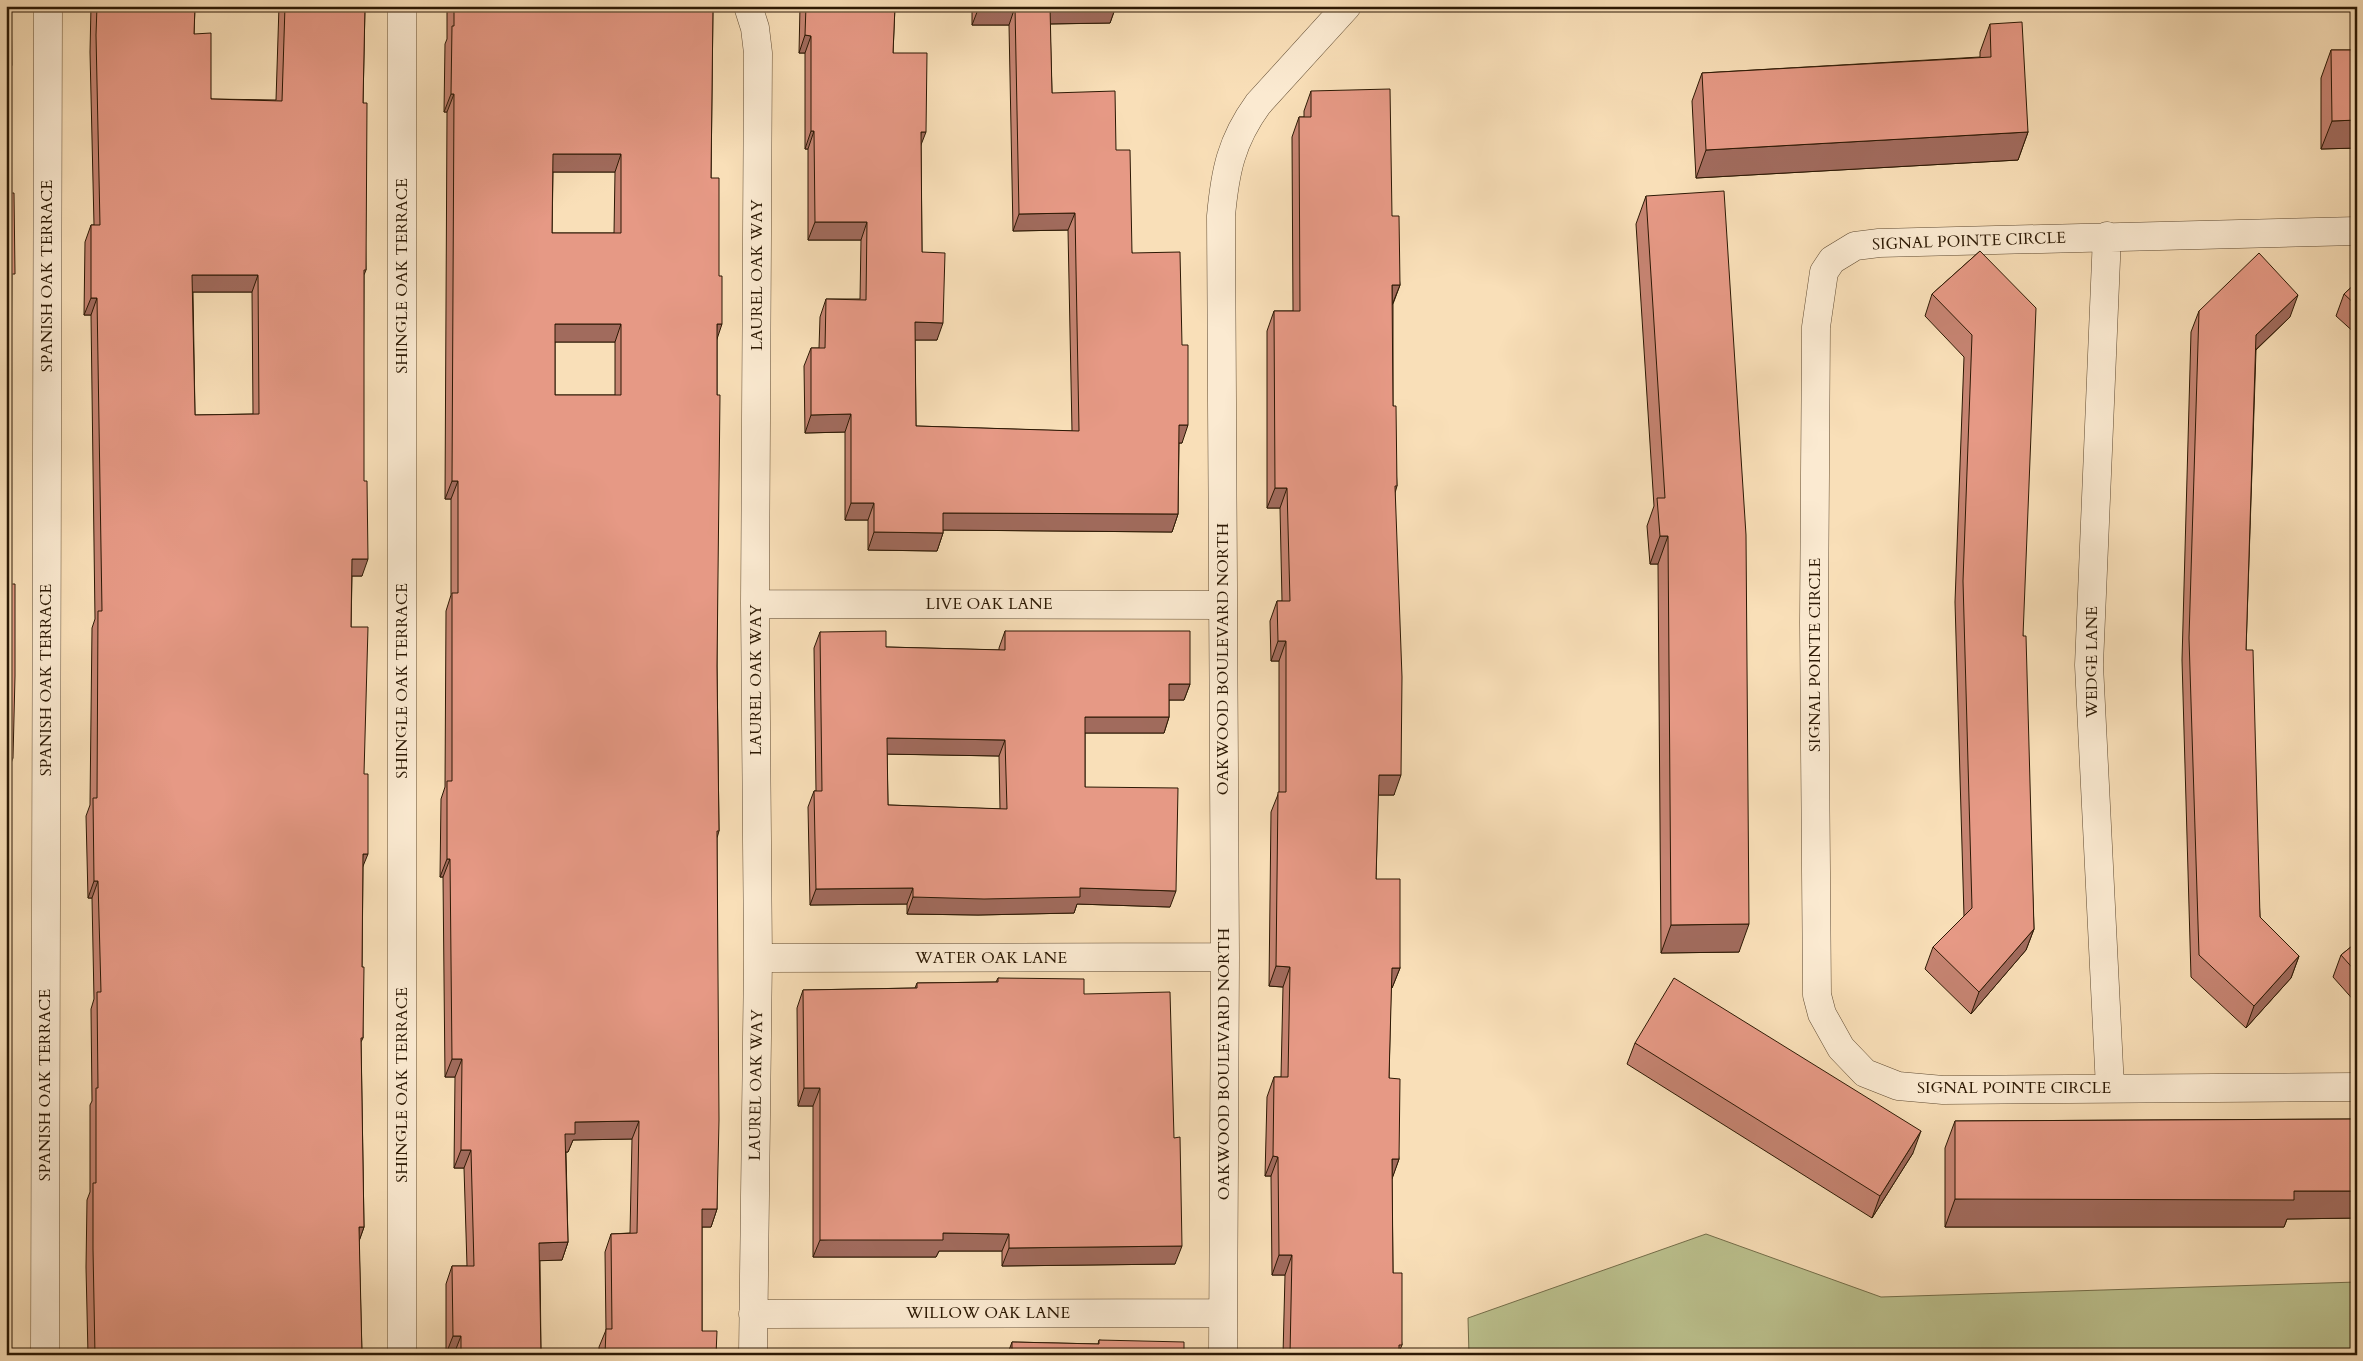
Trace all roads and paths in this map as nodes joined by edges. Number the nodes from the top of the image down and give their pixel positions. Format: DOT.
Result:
graph roads {
  1 [pos="48,6"];
  2 [pos="402,6"];
  3 [pos="748,6"];
  4 [pos="1347,6"];
  5 [pos="2357,231"];
  6 [pos="2107,236"];
  7 [pos="756,604"];
  8 [pos="1223,604"];
  9 [pos="1225,957"];
  10 [pos="758,958"];
  11 [pos="2357,1087"];
  12 [pos="2110,1088"];
  13 [pos="1224,1313"];
  14 [pos="753,1314"];
  15 [pos="45,1355"];
  16 [pos="402,1355"];
  17 [pos="753,1355"];
  18 [pos="1223,1355"];
  1 -- 15 [label="street, SPANISH OAK TERRACE"];
  2 -- 16 [label="street, SHINGLE OAK TERRACE"];
  3 -- 7 [label="street, LAUREL OAK WAY"];
  4 -- 8 [label="street, OAKWOOD BOULEVARD NORTH"];
  5 -- 6 [label="street, SIGNAL POINTE CIRCLE"];
  6 -- 12 [label="street, WEDGE LANE"];
  6 -- 12 [label="street, SIGNAL POINTE CIRCLE"];
  7 -- 8 [label="street, LIVE OAK LANE"];
  7 -- 10 [label="street, LAUREL OAK WAY"];
  8 -- 9 [label="street, OAKWOOD BOULEVARD NORTH"];
  9 -- 10 [label="street, WATER OAK LANE"];
  9 -- 13 [label="street, OAKWOOD BOULEVARD NORTH"];
  10 -- 14 [label="street, LAUREL OAK WAY"];
  11 -- 12 [label="street, SIGNAL POINTE CIRCLE"];
  13 -- 14 [label="street, WILLOW OAK LANE"];
  13 -- 18 [label="street, OAKWOOD BOULEVARD NORTH"];
  14 -- 17 [label="street, LAUREL OAK WAY"];
}
